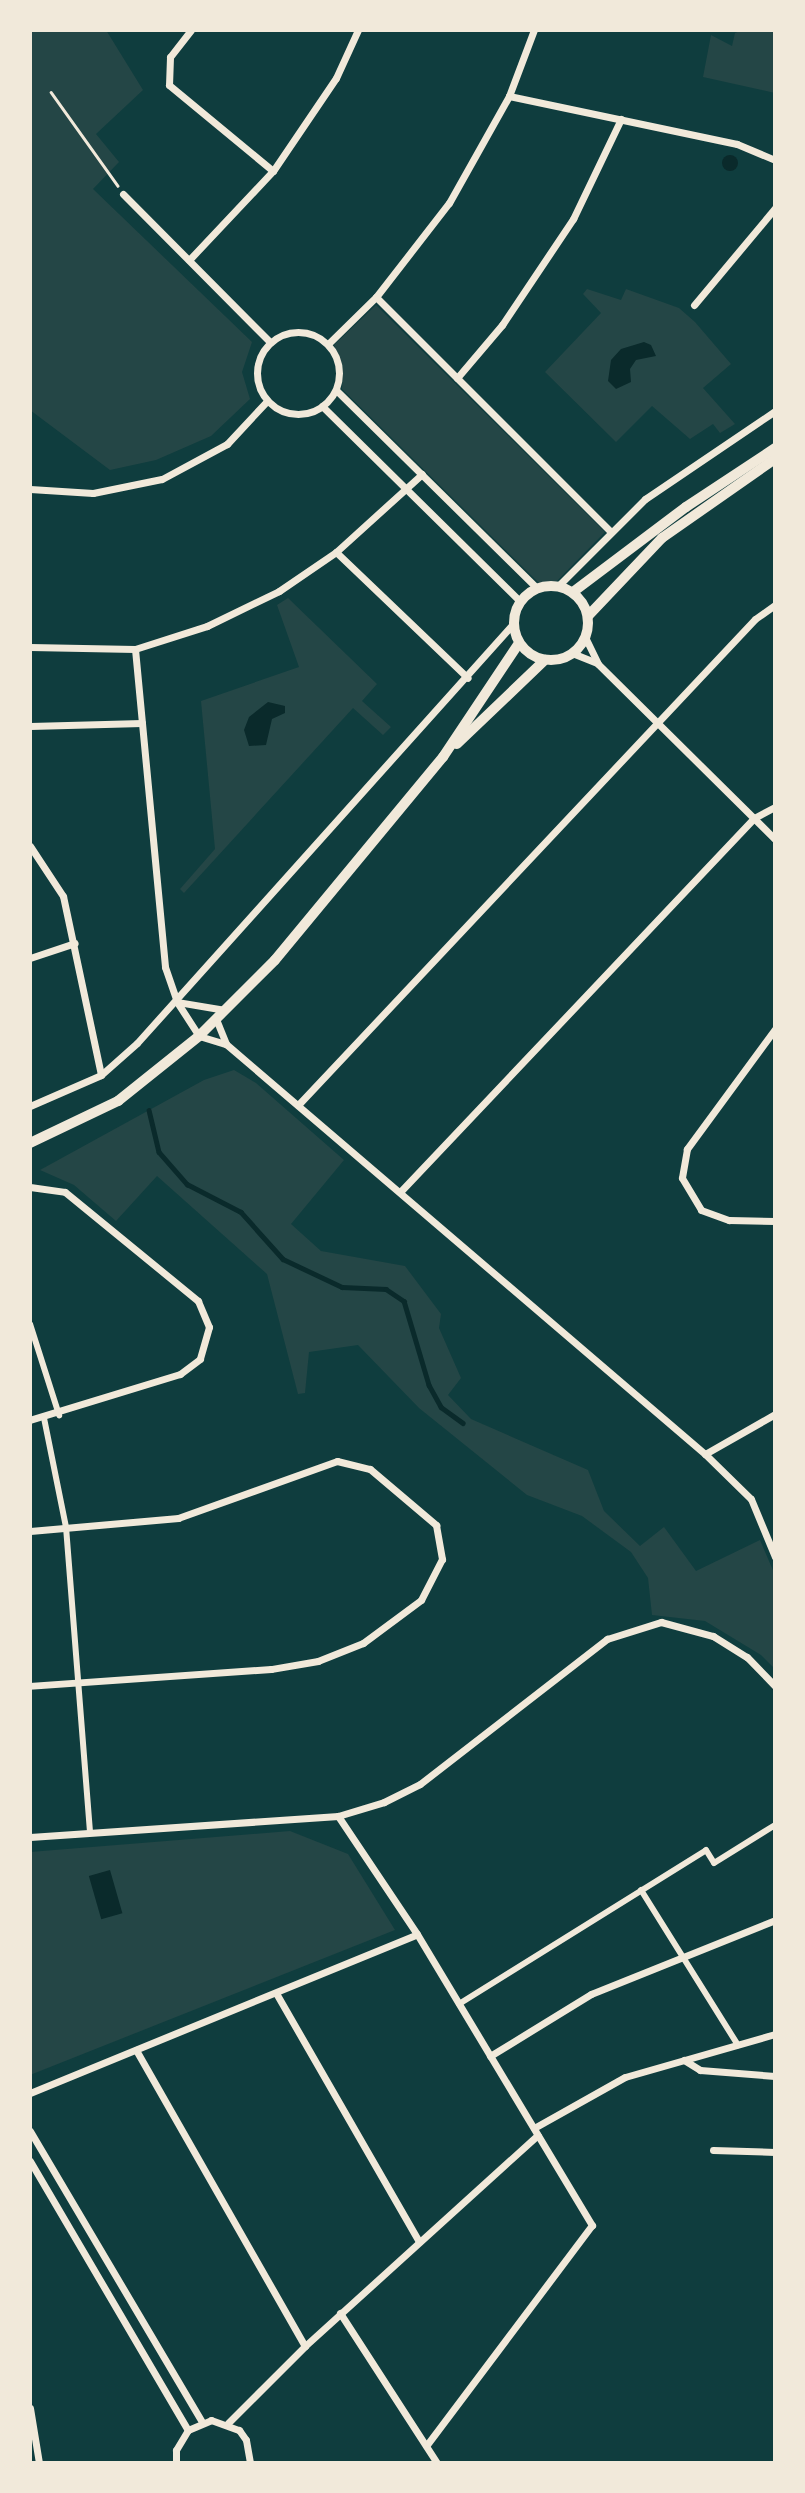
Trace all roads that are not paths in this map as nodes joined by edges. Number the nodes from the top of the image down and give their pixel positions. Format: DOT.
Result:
graph roads {
  1 [pos="191,30"];
  2 [pos="358,30"];
  3 [pos="534,30"];
  4 [pos="509,96"];
  5 [pos="621,119"];
  6 [pos="775,160"];
  7 [pos="273,171"];
  8 [pos="124,194"];
  9 [pos="775,208"];
  10 [pos="189,260"];
  11 [pos="376,297"];
  12 [pos="694,305"];
  13 [pos="270,342"];
  14 [pos="328,344"];
  15 [pos="457,378"];
  16 [pos="336,390"];
  17 [pos="267,401"];
  18 [pos="322,407"];
  19 [pos="775,411"];
  20 [pos="775,448"];
  21 [pos="775,459"];
  22 [pos="422,474"];
  23 [pos="30,489"];
  24 [pos="406,489"];
  25 [pos="611,532"];
  26 [pos="336,552"];
  27 [pos="558,586"];
  28 [pos="537,588"];
  29 [pos="573,592"];
  30 [pos="520,601"];
  31 [pos="775,605"];
  32 [pos="588,616"];
  33 [pos="513,624"];
  34 [pos="585,637"];
  35 [pos="519,643"];
  36 [pos="30,648"];
  37 [pos="135,649"];
  38 [pos="572,653"];
  39 [pos="545,660"];
  40 [pos="598,664"];
  41 [pos="468,678"];
  42 [pos="142,723"];
  43 [pos="658,723"];
  44 [pos="30,726"];
  45 [pos="443,757"];
  46 [pos="775,807"];
  47 [pos="754,818"];
  48 [pos="775,839"];
  49 [pos="30,845"];
  50 [pos="75,943"];
  51 [pos="30,958"];
  52 [pos="177,1002"];
  53 [pos="225,1010"];
  54 [pos="216,1019"];
  55 [pos="775,1029"];
  56 [pos="199,1036"];
  57 [pos="226,1044"];
  58 [pos="101,1075"];
  59 [pos="298,1105"];
  60 [pos="30,1106"];
  61 [pos="30,1143"];
  62 [pos="30,1187"];
  63 [pos="400,1192"];
  64 [pos="775,1221"];
  65 [pos="30,1324"];
  66 [pos="775,1414"];
  67 [pos="59,1415"];
  68 [pos="44,1418"];
  69 [pos="30,1420"];
  70 [pos="705,1454"];
  71 [pos="66,1527"];
  72 [pos="30,1531"];
  73 [pos="775,1557"];
  74 [pos="77,1683"];
  75 [pos="775,1685"];
  76 [pos="30,1686"];
  77 [pos="338,1816"];
  78 [pos="775,1825"];
  79 [pos="90,1832"];
  80 [pos="30,1837"];
  81 [pos="641,1890"];
  82 [pos="775,1920"];
  83 [pos="417,1934"];
  84 [pos="684,1958"];
  85 [pos="276,1993"];
  86 [pos="459,2004"];
  87 [pos="775,2034"];
  88 [pos="738,2045"];
  89 [pos="136,2050"];
  90 [pos="490,2056"];
  91 [pos="684,2060"];
  92 [pos="775,2076"];
  93 [pos="30,2093"];
  94 [pos="30,2131"];
  95 [pos="536,2131"];
  96 [pos="713,2150"];
  97 [pos="775,2152"];
  98 [pos="30,2161"];
  99 [pos="419,2242"];
  100 [pos="340,2313"];
  101 [pos="305,2346"];
  102 [pos="30,2408"];
  103 [pos="202,2422"];
  104 [pos="228,2423"];
  105 [pos="187,2430"];
  106 [pos="426,2446"];
  107 [pos="39,2463"];
  108 [pos="176,2463"];
  109 [pos="250,2463"];
  110 [pos="437,2463"];
  1 -- 7 [label="street"];
  2 -- 7 [label="street"];
  3 -- 4 [label="street"];
  4 -- 5 [label="street"];
  4 -- 11 [label="street"];
  5 -- 6 [label="street"];
  5 -- 15 [label="street"];
  7 -- 10 [label="street"];
  8 -- 10 [label="street"];
  9 -- 12 [label="street"];
  10 -- 13 [label="street"];
  11 -- 14 [label="street"];
  11 -- 15 [label="street"];
  13 -- 14 [label="street"];
  13 -- 17 [label="street"];
  14 -- 16 [label="street"];
  15 -- 25 [label="street"];
  16 -- 18 [label="street"];
  16 -- 22 [label="street"];
  17 -- 18 [label="street"];
  17 -- 23 [label="street"];
  18 -- 24 [label="street"];
  19 -- 25 [label="street"];
  20 -- 29 [label="street"];
  21 -- 32 [label="street"];
  22 -- 24 [label="street"];
  22 -- 28 [label="street"];
  24 -- 26 [label="street"];
  24 -- 30 [label="street"];
  25 -- 27 [label="street"];
  26 -- 37 [label="street"];
  26 -- 41 [label="street"];
  27 -- 28 [label="street"];
  27 -- 29 [label="street"];
  28 -- 30 [label="street"];
  29 -- 32 [label="street"];
  30 -- 33 [label="street"];
  31 -- 43 [label="street"];
  32 -- 34 [label="street"];
  33 -- 35 [label="street"];
  33 -- 41 [label="street"];
  34 -- 38 [label="street"];
  34 -- 40 [label="street"];
  35 -- 39 [label="street"];
  35 -- 45 [label="street"];
  36 -- 37 [label="street"];
  37 -- 42 [label="street"];
  38 -- 39 [label="street"];
  38 -- 40 [label="street"];
  39 -- 45 [label="street"];
  40 -- 43 [label="street"];
  41 -- 52 [label="street"];
  42 -- 44 [label="street"];
  42 -- 52 [label="street"];
  43 -- 47 [label="street"];
  43 -- 59 [label="street"];
  45 -- 53 [label="street"];
  46 -- 47 [label="street"];
  47 -- 48 [label="street"];
  47 -- 63 [label="street"];
  49 -- 50 [label="street"];
  50 -- 51 [label="street"];
  50 -- 58 [label="street"];
  52 -- 53 [label="street"];
  52 -- 56 [label="street"];
  52 -- 58 [label="street"];
  53 -- 54 [label="street"];
  54 -- 56 [label="street"];
  54 -- 57 [label="street"];
  55 -- 64 [label="street"];
  56 -- 57 [label="street"];
  56 -- 61 [label="street"];
  57 -- 59 [label="street"];
  58 -- 60 [label="street"];
  59 -- 63 [label="street"];
  62 -- 67 [label="street"];
  63 -- 70 [label="street"];
  65 -- 67 [label="street"];
  66 -- 70 [label="street"];
  67 -- 68 [label="street"];
  68 -- 69 [label="street"];
  68 -- 71 [label="street"];
  70 -- 73 [label="street"];
  71 -- 72 [label="street"];
  71 -- 74 [label="street"];
  71 -- 74 [label="street"];
  74 -- 76 [label="street"];
  74 -- 79 [label="street"];
  75 -- 77 [label="street"];
  77 -- 79 [label="street"];
  77 -- 83 [label="street"];
  78 -- 81 [label="street"];
  79 -- 80 [label="street"];
  81 -- 84 [label="street"];
  81 -- 86 [label="street"];
  82 -- 84 [label="street"];
  83 -- 85 [label="street"];
  83 -- 86 [label="street"];
  84 -- 88 [label="street"];
  84 -- 90 [label="street"];
  85 -- 89 [label="street"];
  85 -- 99 [label="street"];
  86 -- 90 [label="street"];
  87 -- 88 [label="street"];
  88 -- 91 [label="street"];
  89 -- 93 [label="street"];
  89 -- 101 [label="street"];
  90 -- 95 [label="street"];
  91 -- 92 [label="street"];
  91 -- 95 [label="street"];
  94 -- 103 [label="street"];
  95 -- 99 [label="street"];
  95 -- 106 [label="street"];
  96 -- 97 [label="street"];
  98 -- 105 [label="street"];
  99 -- 100 [label="street"];
  100 -- 101 [label="street"];
  100 -- 106 [label="street"];
  101 -- 104 [label="street"];
  102 -- 107 [label="street"];
  103 -- 104 [label="street"];
  103 -- 105 [label="street"];
  104 -- 109 [label="street"];
  105 -- 108 [label="street"];
  106 -- 110 [label="street"];
}
